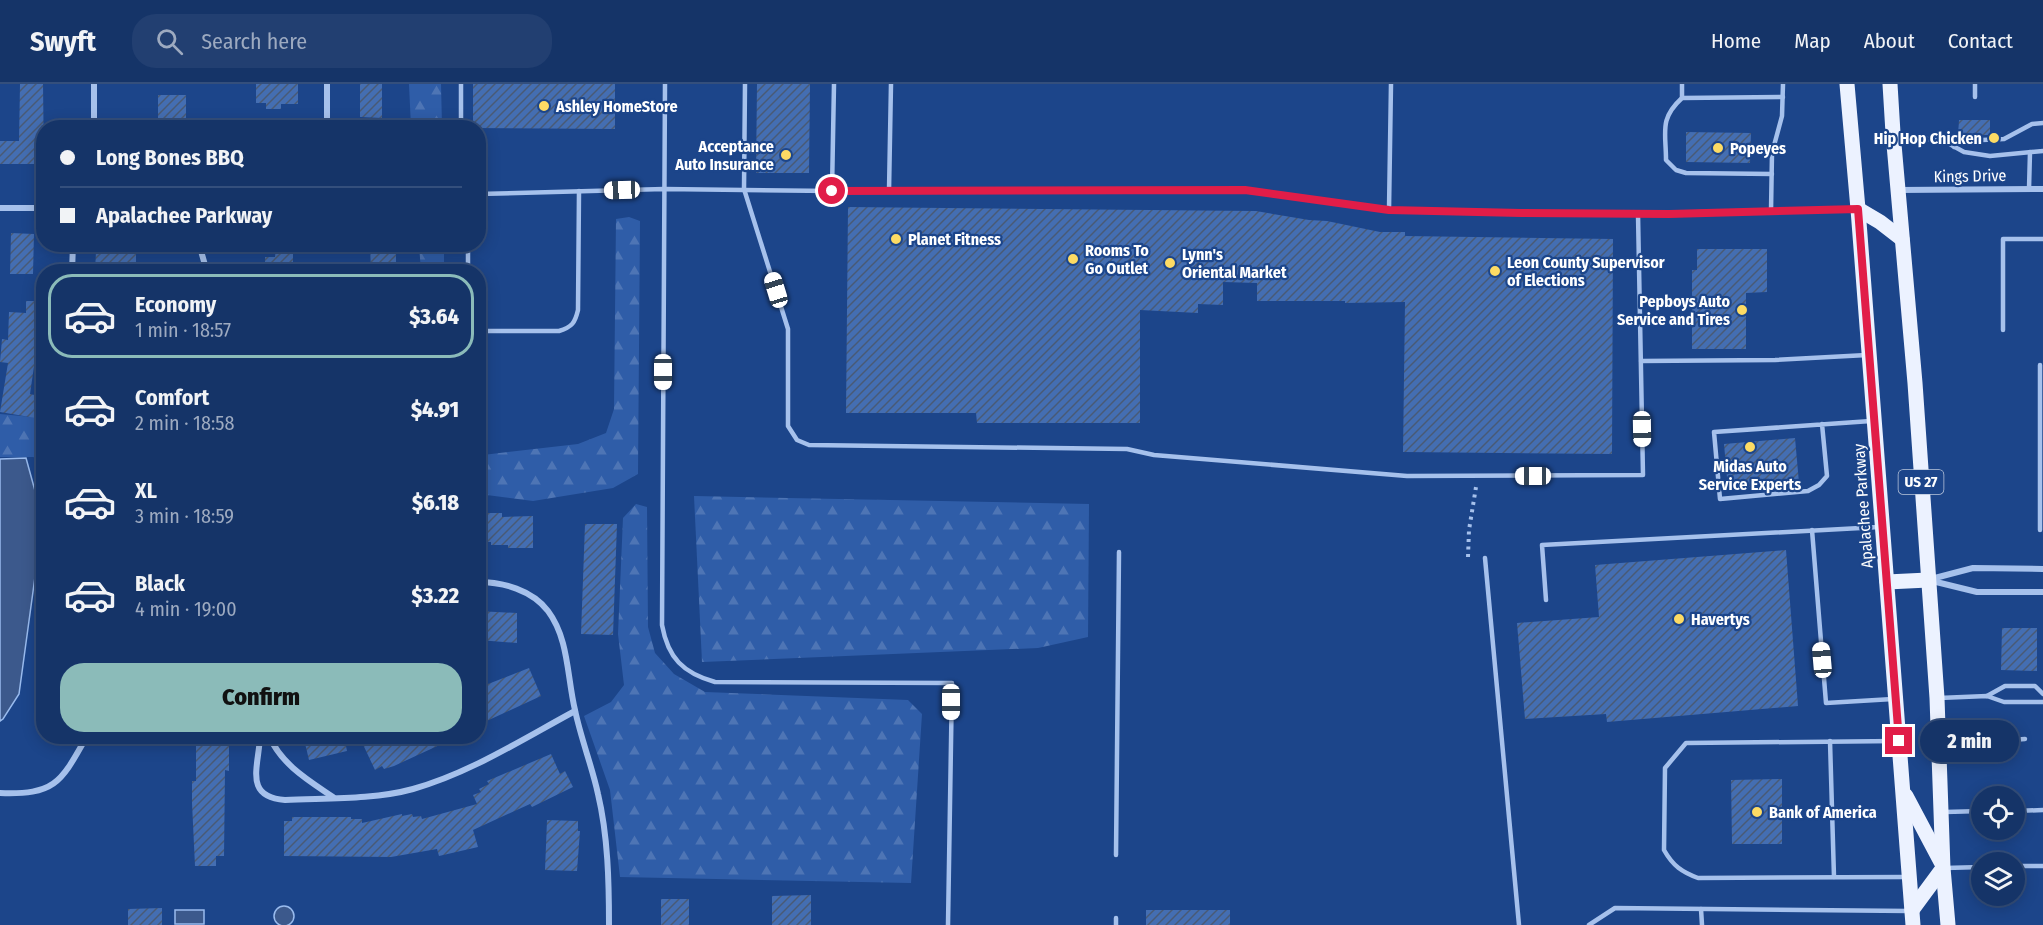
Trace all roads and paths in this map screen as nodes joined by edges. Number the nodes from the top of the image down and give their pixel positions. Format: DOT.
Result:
graph roads {
  1 [pos="94,84"];
  2 [pos="327,84"];
  3 [pos="461,84"];
  4 [pos="665,84"];
  5 [pos="745,84"];
  6 [pos="834,84"];
  7 [pos="891,84"];
  8 [pos="1391,84"];
  9 [pos="1682,84"];
  10 [pos="1783,84"];
  11 [pos="1847,84"];
  12 [pos="1890,84"];
  13 [pos="1975,84"];
  14 [pos="1783,97"];
  15 [pos="1975,97"];
  16 [pos="1682,99"];
  17 [pos="94,120"];
  18 [pos="327,120"];
  19 [pos="461,120"];
  20 [pos="2043,123"];
  21 [pos="1893,133"];
  22 [pos="1954,147"];
  23 [pos="2043,151"];
  24 [pos="2030,152"];
  25 [pos="1772,174"];
  26 [pos="664,189"];
  27 [pos="744,189"];
  28 [pos="2029,189"];
  29 [pos="2043,189"];
  30 [pos="1897,190"];
  31 [pos="579,191"];
  32 [pos="832,191"];
  33 [pos="889,191"];
  34 [pos="486,194"];
  35 [pos="0,208"];
  36 [pos="36,208"];
  37 [pos="1858,209"];
  38 [pos="1389,210"];
  39 [pos="1771,211"];
  40 [pos="1638,214"];
  41 [pos="1902,239"];
  42 [pos="2043,239"];
  43 [pos="2003,330"];
  44 [pos="486,331"];
  45 [pos="1870,354"];
  46 [pos="1641,361"];
  47 [pos="2040,364"];
  48 [pos="1875,420"];
  49 [pos="1822,424"];
  50 [pos="1477,476"];
  51 [pos="2042,477"];
  52 [pos="1883,527"];
  53 [pos="1812,530"];
  54 [pos="2040,530"];
  55 [pos="1119,552"];
  56 [pos="1468,557"];
  57 [pos="1485,558"];
  58 [pos="2043,569"];
  59 [pos="1928,580"];
  60 [pos="1887,582"];
  61 [pos="486,583"];
  62 [pos="2043,592"];
  63 [pos="1546,600"];
  64 [pos="2043,694"];
  65 [pos="1988,696"];
  66 [pos="1937,698"];
  67 [pos="1896,699"];
  68 [pos="2043,702"];
  69 [pos="575,711"];
  70 [pos="2025,739"];
  71 [pos="1830,741"];
  72 [pos="1899,741"];
  73 [pos="82,744"];
  74 [pos="260,744"];
  75 [pos="272,744"];
  76 [pos="1939,745"];
  77 [pos="1903,792"];
  78 [pos="0,793"];
  79 [pos="333,797"];
  80 [pos="2043,810"];
  81 [pos="1971,811"];
  82 [pos="2025,811"];
  83 [pos="1941,812"];
  84 [pos="1116,855"];
  85 [pos="2025,866"];
  86 [pos="2043,866"];
  87 [pos="1971,867"];
  88 [pos="1943,868"];
  89 [pos="1834,877"];
  90 [pos="1909,877"];
  91 [pos="1701,909"];
  92 [pos="1116,918"];
  93 [pos="1912,918"];
  94 [pos="609,925"];
  95 [pos="948,925"];
  96 [pos="1116,925"];
  97 [pos="1519,925"];
  98 [pos="1589,925"];
  99 [pos="1702,925"];
  100 [pos="1948,925"];
  1 -- 17 [label="street"];
  2 -- 18 [label="street"];
  3 -- 19 [label="lane"];
  4 -- 26 [label="lane"];
  5 -- 27 [label="lane"];
  6 -- 32 [label="lane"];
  7 -- 33 [label="lane"];
  8 -- 38 [label="lane"];
  9 -- 16 [label="lane"];
  10 -- 14 [label="lane"];
  11 -- 37 [label="main road, Apalachee Parkway / US 27"];
  12 -- 21 [label="main road, US 27"];
  13 -- 15 [label="lane"];
  14 -- 16 [label="lane"];
  14 -- 25 [label="lane"];
  16 -- 25 [label="lane"];
  20 -- 22 [label="lane"];
  21 -- 22 [label="lane"];
  21 -- 30 [label="main road, US 27"];
  22 -- 24 [label="lane"];
  23 -- 24 [label="lane"];
  24 -- 28 [label="lane"];
  25 -- 39 [label="lane"];
  26 -- 27 [label="lane"];
  26 -- 31 [label="lane"];
  26 -- 95 [label="lane"];
  27 -- 32 [label="lane"];
  27 -- 50 [label="lane"];
  28 -- 29 [label="street, Kings Drive"];
  28 -- 30 [label="street, Kings Drive"];
  30 -- 41 [label="main road, US 27"];
  31 -- 34 [label="lane"];
  31 -- 44 [label="lane"];
  32 -- 33 [label="lane"];
  33 -- 38 [label="lane"];
  35 -- 36 [label="street"];
  37 -- 39 [label="lane"];
  37 -- 41 [label="main road"];
  37 -- 45 [label="main road, Apalachee Parkway / US 27"];
  38 -- 40 [label="lane"];
  39 -- 40 [label="lane"];
  40 -- 46 [label="lane"];
  41 -- 59 [label="main road, US 27"];
  42 -- 43 [label="lane"];
  45 -- 46 [label="lane"];
  45 -- 48 [label="main road, Apalachee Parkway / US 27"];
  46 -- 50 [label="lane"];
  47 -- 51 [label="lane"];
  48 -- 49 [label="lane"];
  48 -- 52 [label="main road, Apalachee Parkway / US 27"];
  49 -- 49 [label="lane"];
  50 -- 56 [label="path"];
  51 -- 54 [label="lane"];
  52 -- 53 [label="lane"];
  52 -- 60 [label="main road, Apalachee Parkway / US 27"];
  53 -- 63 [label="lane"];
  53 -- 67 [label="lane"];
  55 -- 84 [label="lane"];
  57 -- 97 [label="lane"];
  58 -- 59 [label="street"];
  59 -- 60 [label="main road"];
  59 -- 62 [label="street"];
  59 -- 66 [label="main road, US 27"];
  60 -- 67 [label="main road, Apalachee Parkway / US 27"];
  61 -- 69 [label="street"];
  64 -- 65 [label="lane"];
  65 -- 66 [label="lane"];
  65 -- 68 [label="lane"];
  66 -- 76 [label="main road, US 27"];
  67 -- 72 [label="main road, Apalachee Parkway / US 27"];
  69 -- 79 [label="street"];
  69 -- 94 [label="street"];
  70 -- 76 [label="lane"];
  71 -- 72 [label="lane"];
  71 -- 89 [label="lane"];
  71 -- 89 [label="lane"];
  72 -- 77 [label="main road, Apalachee Parkway / US 27"];
  73 -- 78 [label="street"];
  74 -- 79 [label="street"];
  75 -- 79 [label="street"];
  76 -- 83 [label="main road, US 27"];
  77 -- 88 [label="main road"];
  77 -- 90 [label="main road, Apalachee Parkway / US 27"];
  80 -- 82 [label="lane"];
  81 -- 83 [label="lane"];
  83 -- 88 [label="main road, US 27"];
  85 -- 86 [label="lane"];
  87 -- 88 [label="lane"];
  88 -- 93 [label="main road"];
  88 -- 100 [label="main road, US 27"];
  89 -- 90 [label="lane"];
  90 -- 93 [label="main road, Apalachee Parkway / US 27"];
  91 -- 93 [label="lane"];
  91 -- 98 [label="lane"];
  91 -- 99 [label="lane"];
  92 -- 96 [label="lane"];
}
